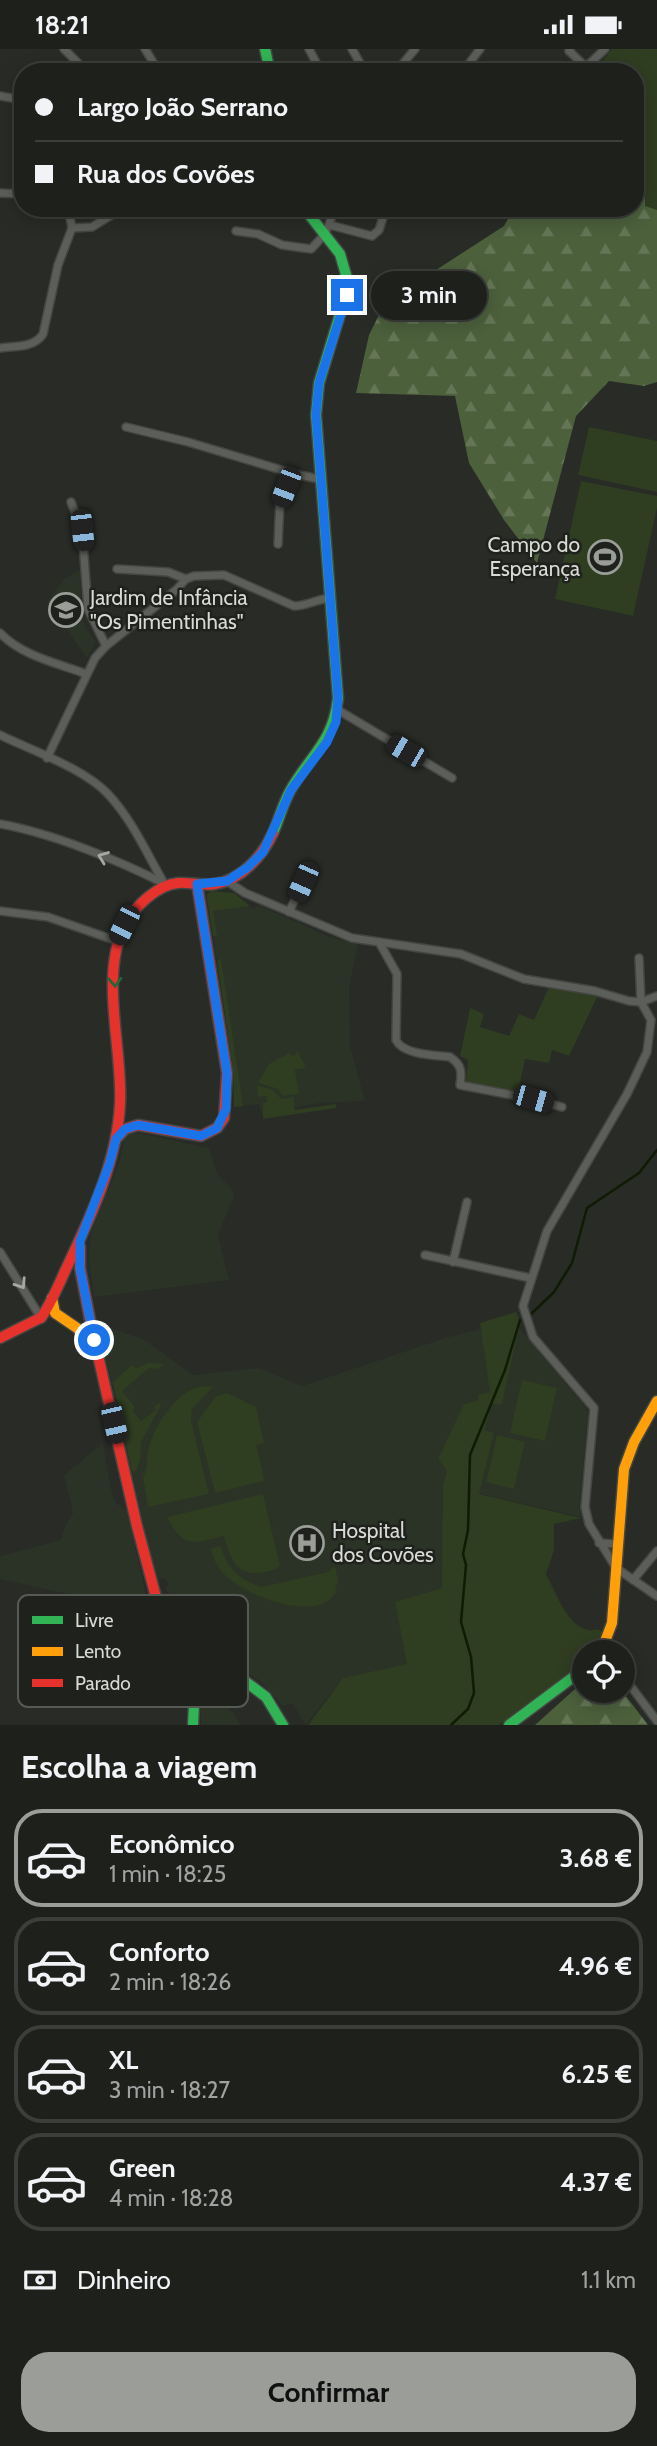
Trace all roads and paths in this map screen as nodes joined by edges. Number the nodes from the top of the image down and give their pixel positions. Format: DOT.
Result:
graph roads {
  1 [pos="64,49"];
  2 [pos="415,49"];
  3 [pos="570,49"];
  4 [pos="605,49"];
  5 [pos="78,63"];
  6 [pos="403,63"];
  7 [pos="582,63"];
  8 [pos="590,63"];
  9 [pos="70,217"];
  10 [pos="108,217"];
  11 [pos="309,217"];
  12 [pos="331,217"];
  13 [pos="383,217"];
  14 [pos="72,228"];
  15 [pos="328,230"];
  16 [pos="236,231"];
  17 [pos="0,348"];
  18 [pos="126,428"];
  19 [pos="291,473"];
  20 [pos="319,479"];
  21 [pos="71,502"];
  22 [pos="278,544"];
  23 [pos="117,569"];
  24 [pos="186,579"];
  25 [pos="330,598"];
  26 [pos="0,633"];
  27 [pos="106,646"];
  28 [pos="86,674"];
  29 [pos="338,710"];
  30 [pos="0,735"];
  31 [pos="47,758"];
  32 [pos="452,778"];
  33 [pos="0,824"];
  34 [pos="310,867"];
  35 [pos="227,881"];
  36 [pos="165,884"];
  37 [pos="197,884"];
  38 [pos="0,911"];
  39 [pos="289,912"];
  40 [pos="117,941"];
  41 [pos="379,942"];
  42 [pos="639,958"];
  43 [pos="657,996"];
  44 [pos="641,1002"];
  45 [pos="120,1107"];
  46 [pos="562,1107"];
  47 [pos="138,1125"];
  48 [pos="116,1139"];
  49 [pos="467,1202"];
  50 [pos="80,1241"];
  51 [pos="0,1252"];
  52 [pos="425,1255"];
  53 [pos="453,1262"];
  54 [pos="62,1278"];
  55 [pos="530,1278"];
  56 [pos="82,1281"];
  57 [pos="52,1298"];
  58 [pos="89,1316"];
  59 [pos="41,1318"];
  60 [pos="60,1318"];
  61 [pos="74,1326"];
  62 [pos="0,1338"];
  63 [pos="98,1356"];
  64 [pos="657,1401"];
  65 [pos="599,1543"];
  66 [pos="618,1544"];
  67 [pos="657,1551"];
  68 [pos="616,1568"];
  69 [pos="633,1580"];
  70 [pos="155,1595"];
  71 [pos="657,1596"];
  72 [pos="606,1640"];
  73 [pos="572,1678"];
  74 [pos="248,1683"];
  75 [pos="635,1692"];
  76 [pos="194,1707"];
  77 [pos="657,1721"];
  78 [pos="193,1725"];
  79 [pos="283,1725"];
  80 [pos="509,1725"];
  1 -- 5 [label="street"];
  2 -- 6 [label="street"];
  3 -- 7 [label="street"];
  4 -- 8 [label="street"];
  9 -- 14 [label="street"];
  10 -- 14 [label="street"];
  11 -- 15 [label="street"];
  12 -- 15 [label="street"];
  13 -- 15 [label="street"];
  14 -- 17 [label="street"];
  15 -- 16 [label="street"];
  15 -- 20 [label="street"];
  18 -- 19 [label="street"];
  19 -- 20 [label="street"];
  19 -- 22 [label="street"];
  20 -- 25 [label="street"];
  21 -- 27 [label="street"];
  23 -- 24 [label="street"];
  24 -- 25 [label="street"];
  24 -- 27 [label="street"];
  25 -- 29 [label="street"];
  26 -- 28 [label="street"];
  27 -- 28 [label="street"];
  28 -- 31 [label="street"];
  29 -- 32 [label="street"];
  29 -- 35 [label="street"];
  30 -- 31 [label="street"];
  31 -- 36 [label="street"];
  36 -- 33 [label="street, one-way"];
  34 -- 39 [label="street"];
  35 -- 37 [label="street"];
  35 -- 39 [label="street"];
  36 -- 37 [label="street"];
  36 -- 40 [label="street"];
  37 -- 47 [label="street"];
  38 -- 40 [label="street"];
  39 -- 41 [label="street"];
  40 -- 45 [label="street, one-way"];
  41 -- 44 [label="street"];
  41 -- 46 [label="street"];
  42 -- 44 [label="street"];
  43 -- 44 [label="street"];
  44 -- 55 [label="street"];
  45 -- 47 [label="street"];
  45 -- 48 [label="street"];
  47 -- 48 [label="street"];
  48 -- 50 [label="street"];
  49 -- 53 [label="street"];
  50 -- 54 [label="street"];
  50 -- 56 [label="street"];
  51 -- 59 [label="street, one-way"];
  52 -- 53 [label="street"];
  53 -- 55 [label="street"];
  54 -- 56 [label="street"];
  54 -- 57 [label="street"];
  55 -- 65 [label="street"];
  56 -- 58 [label="street"];
  57 -- 59 [label="street"];
  57 -- 60 [label="street"];
  58 -- 61 [label="street"];
  58 -- 63 [label="street"];
  59 -- 60 [label="street"];
  59 -- 62 [label="street"];
  60 -- 61 [label="street"];
  61 -- 63 [label="street"];
  63 -- 70 [label="street"];
  64 -- 66 [label="street"];
  65 -- 66 [label="street"];
  65 -- 68 [label="street"];
  66 -- 68 [label="street"];
  67 -- 69 [label="street"];
  68 -- 69 [label="street"];
  68 -- 72 [label="street"];
  69 -- 71 [label="street"];
  73 -- 80 [label="street"];
  74 -- 79 [label="street"];
  75 -- 77 [label="street"];
  76 -- 78 [label="street"];
}
